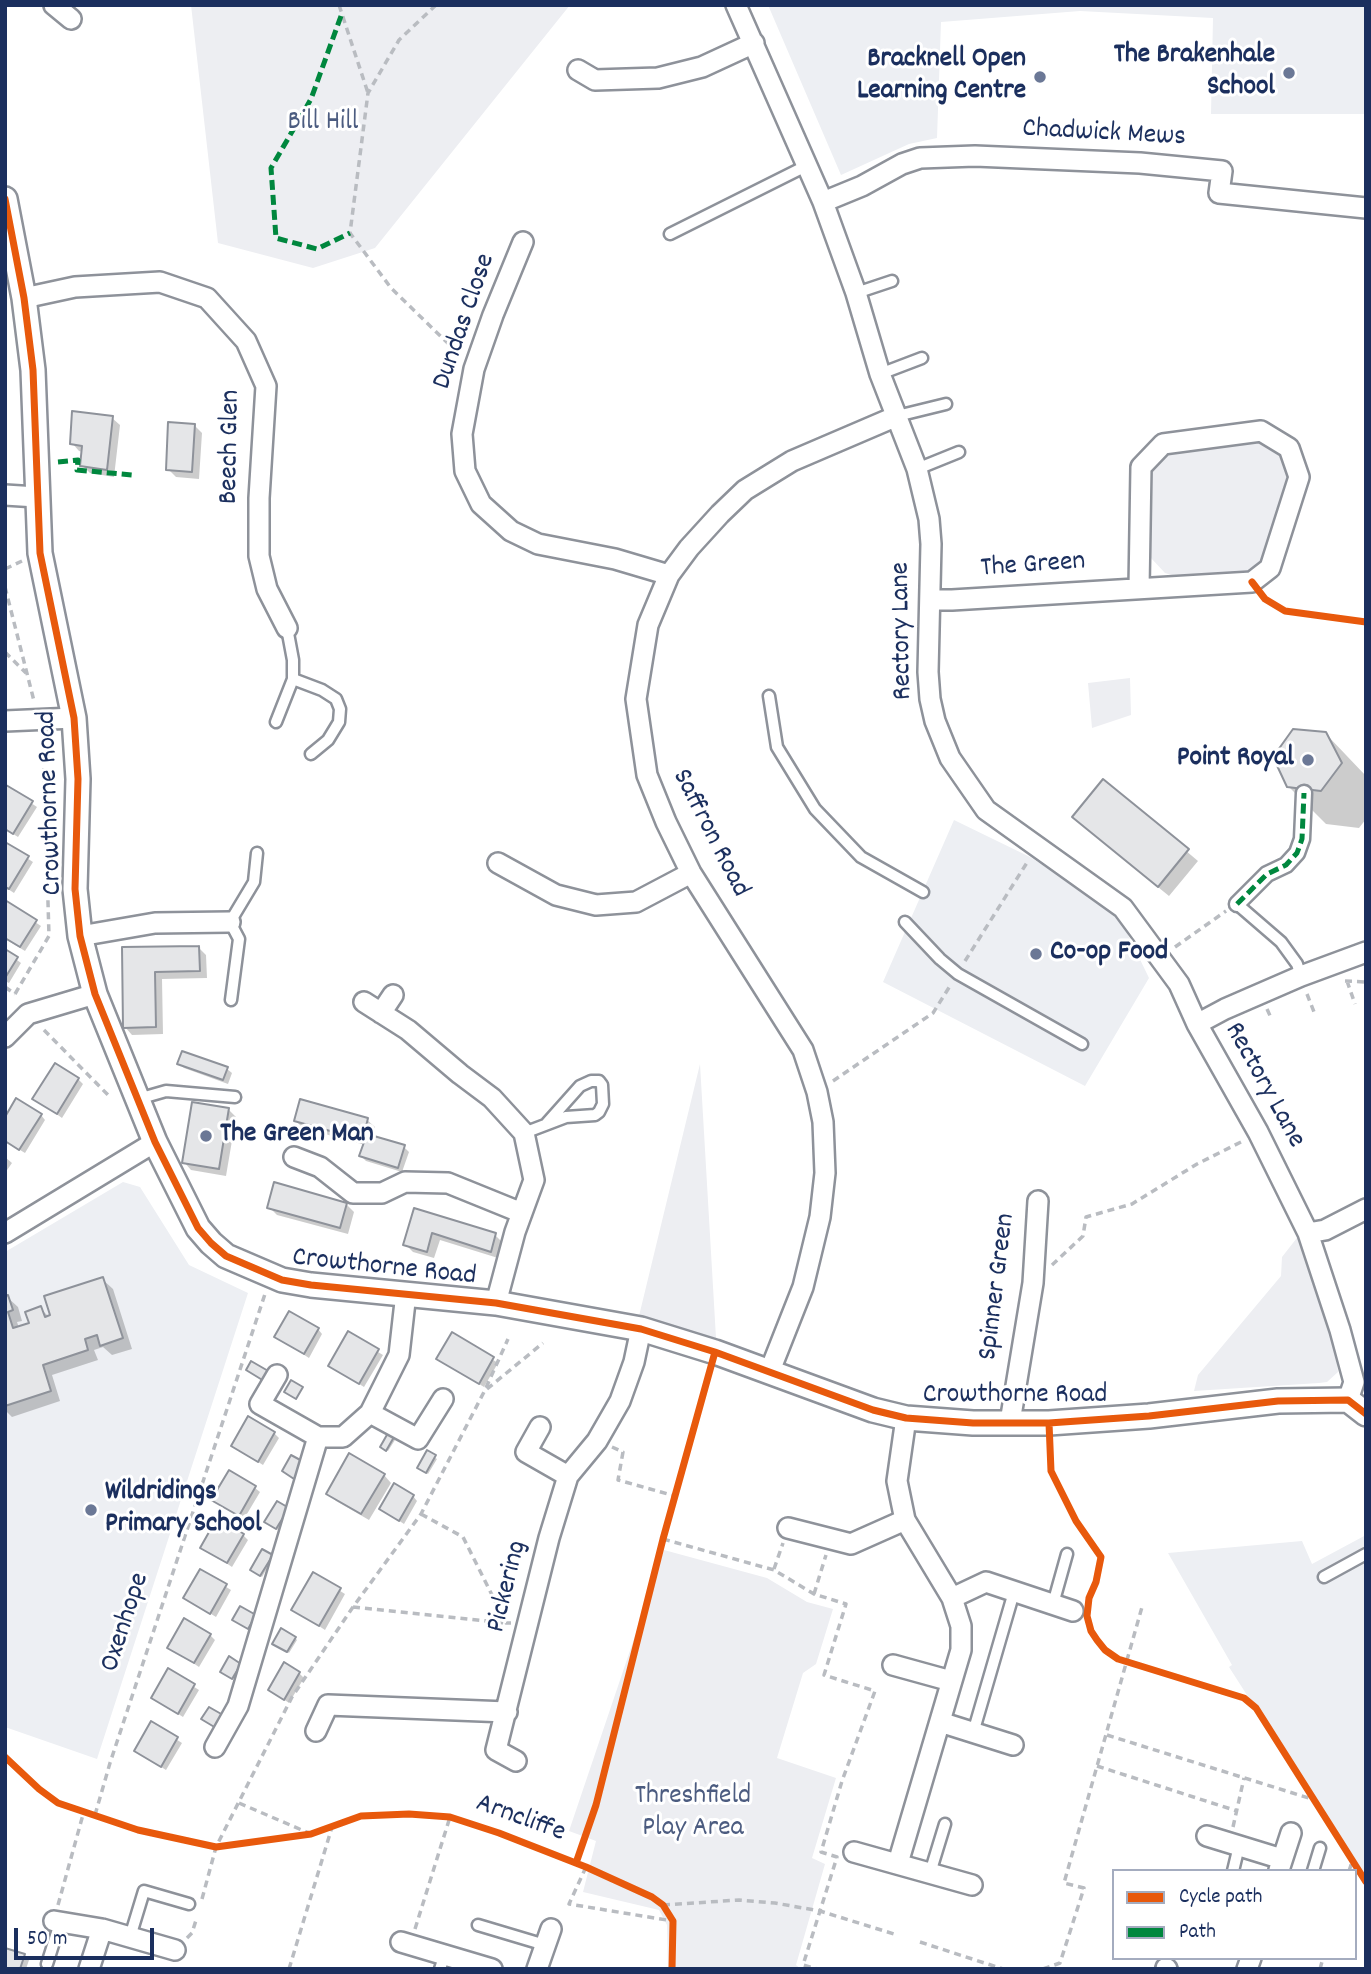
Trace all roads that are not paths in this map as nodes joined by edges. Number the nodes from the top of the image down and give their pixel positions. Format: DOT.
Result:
graph roads {
  1 [pos="54,5"];
  2 [pos="736,5"];
  3 [pos="71,19"];
  4 [pos="754,43"];
  5 [pos="578,70"];
  6 [pos="808,165"];
  7 [pos="5,200"];
  8 [pos="823,202"];
  9 [pos="1366,208"];
  10 [pos="670,234"];
  11 [pos="523,242"];
  12 [pos="892,281"];
  13 [pos="856,293"];
  14 [pos="24,299"];
  15 [pos="922,358"];
  16 [pos="880,374"];
  17 [pos="946,404"];
  18 [pos="897,416"];
  19 [pos="959,452"];
  20 [pos="917,469"];
  21 [pos="5,495"];
  22 [pos="37,497"];
  23 [pos="669,575"];
  24 [pos="1139,588"];
  25 [pos="930,600"];
  26 [pos="287,628"];
  27 [pos="293,679"];
  28 [pos="769,696"];
  29 [pos="74,718"];
  30 [pos="5,721"];
  31 [pos="276,722"];
  32 [pos="311,754"];
  33 [pos="1304,793"];
  34 [pos="257,853"];
  35 [pos="498,863"];
  36 [pos="691,873"];
  37 [pos="923,892"];
  38 [pos="1237,904"];
  39 [pos="230,922"];
  40 [pos="905,922"];
  41 [pos="80,936"];
  42 [pos="1366,952"];
  43 [pos="1303,982"];
  44 [pos="95,994"];
  45 [pos="393,995"];
  46 [pos="231,1000"];
  47 [pos="1196,1024"];
  48 [pos="5,1037"];
  49 [pos="1082,1044"];
  50 [pos="235,1097"];
  51 [pos="137,1099"];
  52 [pos="547,1123"];
  53 [pos="524,1133"];
  54 [pos="155,1142"];
  55 [pos="294,1157"];
  56 [pos="1038,1201"];
  57 [pos="1366,1209"];
  58 [pos="522,1213"];
  59 [pos="5,1233"];
  60 [pos="1308,1233"];
  61 [pos="407,1293"];
  62 [pos="496,1303"];
  63 [pos="641,1329"];
  64 [pos="769,1373"];
  65 [pos="276,1376"];
  66 [pos="443,1399"];
  67 [pos="1357,1407"];
  68 [pos="370,1413"];
  69 [pos="906,1418"];
  70 [pos="1010,1422"];
  71 [pos="540,1427"];
  72 [pos="318,1437"];
  73 [pos="568,1476"];
  74 [pos="905,1520"];
  75 [pos="788,1528"];
  76 [pos="1067,1554"];
  77 [pos="1366,1554"];
  78 [pos="1324,1577"];
  79 [pos="1014,1592"];
  80 [pos="952,1598"];
  81 [pos="1053,1604"];
  82 [pos="1073,1611"];
  83 [pos="892,1665"];
  84 [pos="951,1681"];
  85 [pos="507,1712"];
  86 [pos="940,1723"];
  87 [pos="316,1731"];
  88 [pos="973,1733"];
  89 [pos="1013,1745"];
  90 [pos="215,1747"];
  91 [pos="516,1761"];
  92 [pos="945,1824"];
  93 [pos="1291,1833"];
  94 [pos="1208,1836"];
  95 [pos="1235,1845"];
  96 [pos="1320,1849"];
  97 [pos="854,1852"];
  98 [pos="898,1863"];
  99 [pos="1280,1865"];
  100 [pos="1233,1869"];
  101 [pos="1314,1869"];
  102 [pos="930,1873"];
  103 [pos="972,1885"];
  104 [pos="188,1904"];
  105 [pos="57,1922"];
  106 [pos="478,1925"];
  107 [pos="102,1929"];
  108 [pos="130,1937"];
  109 [pos="548,1937"];
  110 [pos="405,1943"];
  111 [pos="175,1950"];
  112 [pos="442,1961"];
  113 [pos="47,1964"];
  114 [pos="487,1968"];
  115 [pos="89,1969"];
  116 [pos="537,1969"];
  1 -- 3 [label="street"];
  2 -- 4 [label="street, Rectory Lane"];
  4 -- 5 [label="street"];
  4 -- 6 [label="street, Rectory Lane"];
  6 -- 8 [label="street, Rectory Lane"];
  6 -- 10 [label="lane"];
  7 -- 14 [label="street, Crowthorne Road"];
  8 -- 9 [label="street, Chadwick Mews"];
  8 -- 13 [label="street, Rectory Lane"];
  11 -- 23 [label="street, Dundas Close"];
  12 -- 13 [label="lane"];
  13 -- 16 [label="street, Rectory Lane"];
  14 -- 22 [label="street, Crowthorne Road"];
  14 -- 26 [label="street, Beech Glen"];
  15 -- 16 [label="lane"];
  16 -- 18 [label="street, Rectory Lane"];
  17 -- 18 [label="lane"];
  18 -- 20 [label="street, Rectory Lane"];
  18 -- 23 [label="street, Saffron Road"];
  19 -- 20 [label="lane"];
  20 -- 25 [label="street, Rectory Lane"];
  21 -- 22 [label="street"];
  22 -- 29 [label="street, Crowthorne Road"];
  23 -- 36 [label="street, Saffron Road"];
  24 -- 24 [label="street, The Green"];
  24 -- 25 [label="street, The Green"];
  25 -- 47 [label="street, Rectory Lane"];
  26 -- 27 [label="lane"];
  27 -- 31 [label="lane"];
  27 -- 32 [label="lane"];
  28 -- 37 [label="lane"];
  29 -- 30 [label="street"];
  29 -- 41 [label="street, Crowthorne Road"];
  33 -- 38 [label="street"];
  34 -- 39 [label="lane"];
  35 -- 36 [label="street"];
  36 -- 64 [label="street, Saffron Road"];
  38 -- 43 [label="lane"];
  39 -- 41 [label="street"];
  39 -- 46 [label="lane"];
  40 -- 49 [label="lane"];
  41 -- 44 [label="street, Crowthorne Road"];
  42 -- 43 [label="street"];
  43 -- 47 [label="street"];
  44 -- 48 [label="street"];
  44 -- 51 [label="street, Crowthorne Road"];
  45 -- 53 [label="street"];
  47 -- 60 [label="street, Rectory Lane"];
  50 -- 51 [label="lane"];
  51 -- 54 [label="street, Crowthorne Road"];
  52 -- 52 [label="lane"];
  52 -- 53 [label="lane"];
  53 -- 58 [label="street"];
  54 -- 59 [label="street"];
  54 -- 61 [label="street, Crowthorne Road"];
  55 -- 58 [label="street"];
  56 -- 70 [label="street, Spinner Green"];
  57 -- 60 [label="street"];
  58 -- 62 [label="street"];
  60 -- 67 [label="street, Rectory Lane"];
  61 -- 62 [label="street, Crowthorne Road"];
  61 -- 68 [label="street"];
  62 -- 63 [label="street, Crowthorne Road"];
  63 -- 64 [label="street, Crowthorne Road"];
  63 -- 73 [label="street, Pickering"];
  64 -- 69 [label="street, Crowthorne Road"];
  65 -- 72 [label="street"];
  66 -- 68 [label="street"];
  67 -- 70 [label="street, Crowthorne Road"];
  68 -- 72 [label="street"];
  69 -- 70 [label="street, Crowthorne Road"];
  69 -- 74 [label="street"];
  71 -- 73 [label="street"];
  72 -- 90 [label="street"];
  73 -- 85 [label="street, Pickering"];
  74 -- 75 [label="street"];
  74 -- 80 [label="street"];
  76 -- 81 [label="lane"];
  77 -- 78 [label="lane"];
  79 -- 80 [label="street"];
  79 -- 81 [label="street"];
  79 -- 88 [label="lane"];
  80 -- 84 [label="street"];
  81 -- 82 [label="street"];
  83 -- 84 [label="street"];
  84 -- 86 [label="street"];
  85 -- 87 [label="street"];
  85 -- 91 [label="street, Pickering"];
  86 -- 88 [label="street"];
  86 -- 98 [label="street"];
  88 -- 89 [label="street"];
  92 -- 102 [label="lane"];
  93 -- 99 [label="street"];
  94 -- 95 [label="street"];
  95 -- 99 [label="street"];
  95 -- 100 [label="lane"];
  96 -- 101 [label="lane"];
  97 -- 98 [label="street"];
  98 -- 102 [label="street"];
  102 -- 103 [label="street"];
  104 -- 108 [label="lane"];
  105 -- 107 [label="street"];
  105 -- 113 [label="lane"];
  106 -- 109 [label="lane"];
  107 -- 108 [label="street"];
  107 -- 115 [label="street"];
  108 -- 111 [label="street"];
  109 -- 116 [label="street"];
  110 -- 112 [label="street"];
  112 -- 114 [label="street"];
}
